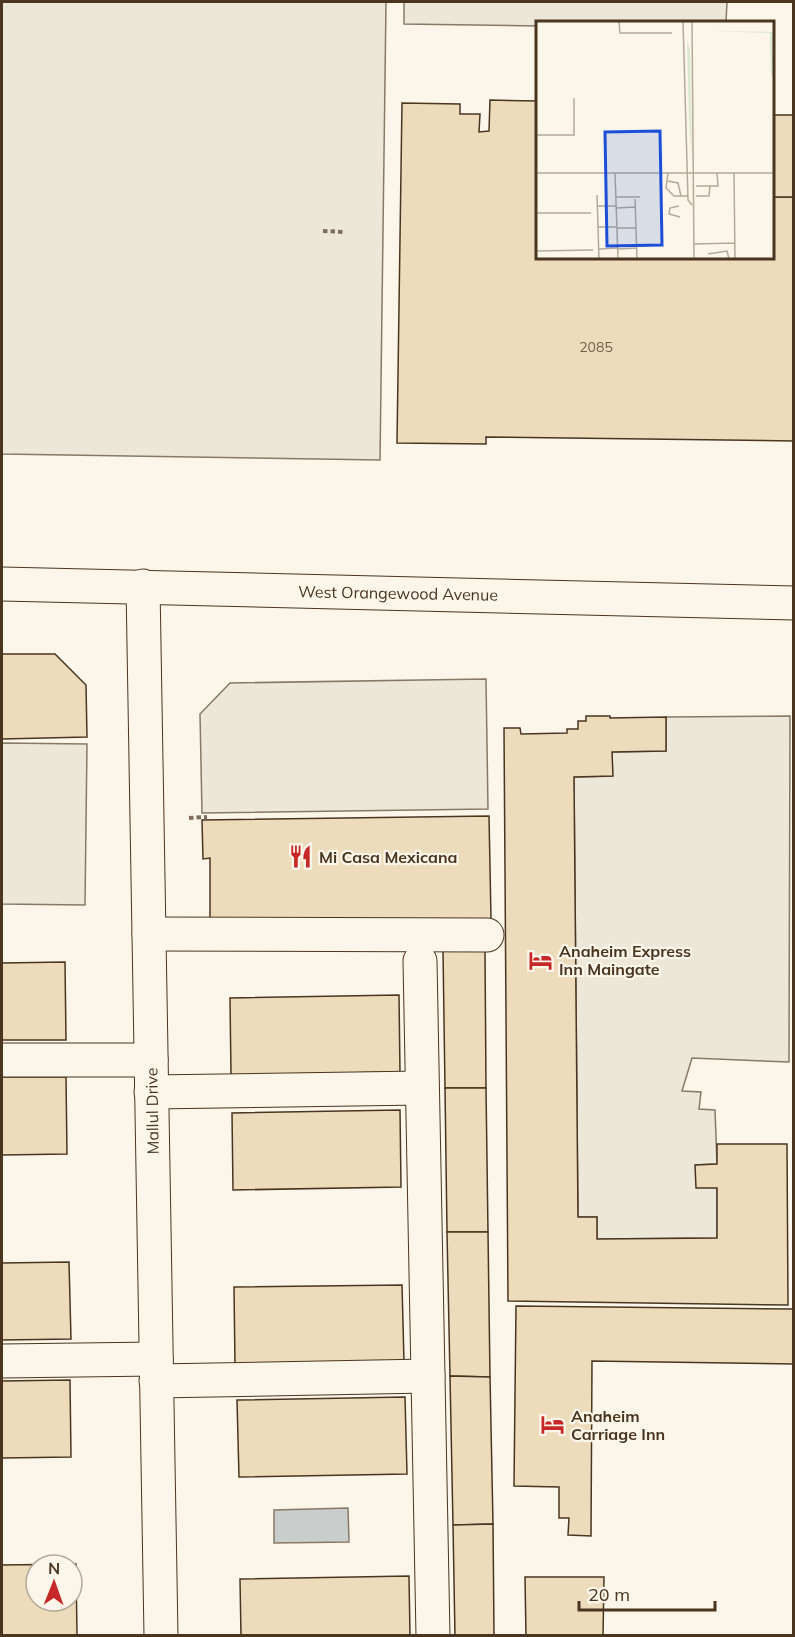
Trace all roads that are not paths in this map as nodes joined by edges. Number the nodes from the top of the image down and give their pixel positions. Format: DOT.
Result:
graph roads {
  1 [pos="2,584"];
  2 [pos="143,586"];
  3 [pos="794,603"];
  4 [pos="149,934"];
  5 [pos="487,935"];
  6 [pos="420,961"];
  7 [pos="2,1060"];
  8 [pos="151,1060"];
  9 [pos="422,1088"];
  10 [pos="151,1092"];
  11 [pos="2,1360"];
  12 [pos="156,1370"];
  13 [pos="428,1376"];
  14 [pos="160,1635"];
  15 [pos="433,1635"];
  1 -- 2 [label="street, West Orangewood Avenue"];
  2 -- 3 [label="street, West Orangewood Avenue"];
  2 -- 4 [label="street, Mallul Drive"];
  4 -- 5 [label="street"];
  4 -- 8 [label="street, Mallul Drive"];
  6 -- 9 [label="street"];
  7 -- 8 [label="street"];
  8 -- 10 [label="street, Mallul Drive"];
  9 -- 10 [label="street"];
  9 -- 13 [label="street"];
  10 -- 12 [label="street, Mallul Drive"];
  11 -- 12 [label="street"];
  12 -- 13 [label="street"];
  12 -- 14 [label="street, Mallul Drive"];
  13 -- 15 [label="street"];
}
